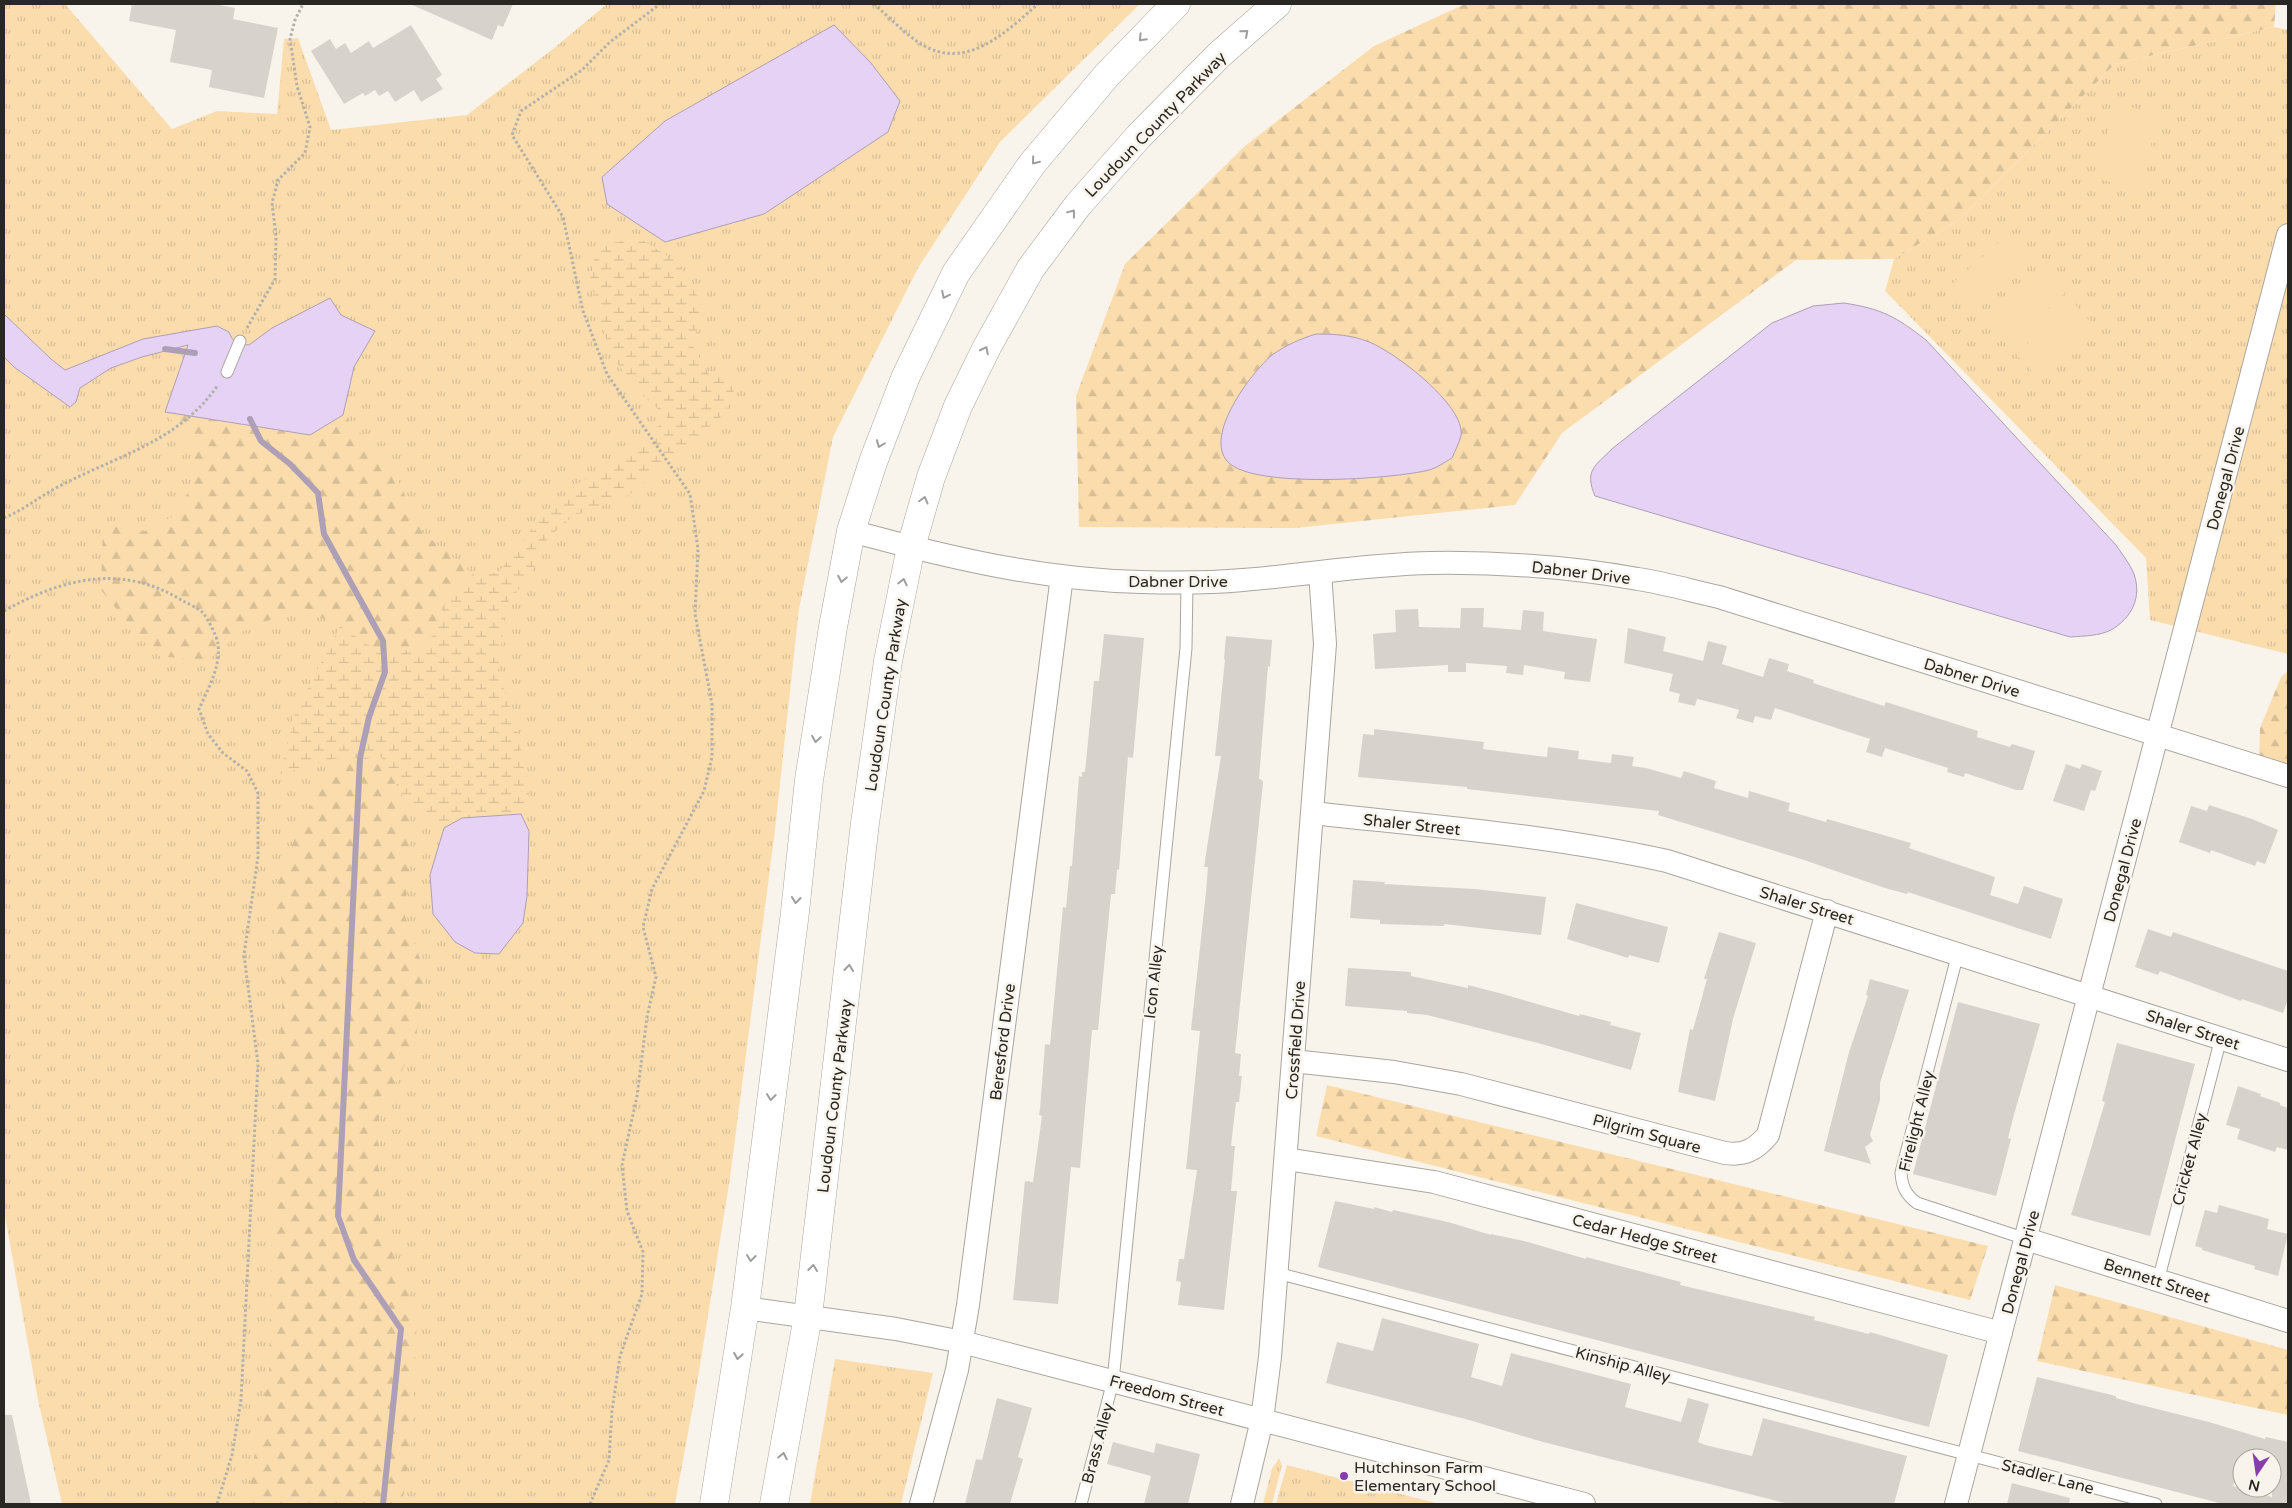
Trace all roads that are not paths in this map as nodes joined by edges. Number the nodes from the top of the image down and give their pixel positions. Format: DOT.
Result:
graph roads {
  1 [pos="1176,4"];
  2 [pos="1277,4"];
  3 [pos="2288,235"];
  4 [pos="240,341"];
  5 [pos="227,372"];
  6 [pos="851,531"];
  7 [pos="911,547"];
  8 [pos="1320,572"];
  9 [pos="1062,576"];
  10 [pos="1187,583"];
  11 [pos="2158,735"];
  12 [pos="2288,776"];
  13 [pos="1312,813"];
  14 [pos="1827,911"];
  15 [pos="1958,953"];
  16 [pos="2089,996"];
  17 [pos="2221,1038"];
  18 [pos="2288,1060"];
  19 [pos="1293,1061"];
  20 [pos="1286,1159"];
  21 [pos="2026,1238"];
  22 [pos="1277,1273"];
  23 [pos="2158,1281"];
  24 [pos="745,1308"];
  25 [pos="808,1316"];
  26 [pos="2288,1321"];
  27 [pos="2001,1333"];
  28 [pos="962,1342"];
  29 [pos="1113,1381"];
  30 [pos="1262,1420"];
  31 [pos="1969,1455"];
  32 [pos="714,1504"];
  33 [pos="774,1504"];
  34 [pos="921,1504"];
  35 [pos="1081,1504"];
  36 [pos="1242,1504"];
  37 [pos="1584,1504"];
  38 [pos="1956,1504"];
  39 [pos="2156,1504"];
  1 -- 6 [label="main road, one-way"];
  7 -- 2 [label="main road, Loudoun County Parkway, one-way"];
  3 -- 11 [label="street, Donegal Drive"];
  4 -- 5 [label="lane"];
  6 -- 7 [label="street, Dabner Drive"];
  6 -- 24 [label="main road, one-way"];
  7 -- 9 [label="street, Dabner Drive"];
  25 -- 7 [label="main road, Loudoun County Parkway, one-way"];
  8 -- 10 [label="street, Dabner Drive"];
  8 -- 11 [label="street, Dabner Drive"];
  8 -- 13 [label="street, Crossfield Drive"];
  9 -- 10 [label="street, Dabner Drive"];
  9 -- 28 [label="street, Beresford Drive"];
  10 -- 29 [label="lane, Icon Alley"];
  11 -- 12 [label="street, Dabner Drive"];
  11 -- 16 [label="street, Donegal Drive"];
  13 -- 14 [label="street, Shaler Street"];
  13 -- 19 [label="street, Crossfield Drive"];
  14 -- 15 [label="street, Shaler Street"];
  14 -- 19 [label="street, Pilgrim Square"];
  15 -- 16 [label="street, Shaler Street"];
  15 -- 21 [label="lane, Firelight Alley"];
  16 -- 17 [label="street, Shaler Street"];
  16 -- 21 [label="street, Donegal Drive"];
  17 -- 18 [label="street, Shaler Street"];
  17 -- 23 [label="lane, Cricket Alley"];
  19 -- 20 [label="street, Crossfield Drive"];
  20 -- 22 [label="street, Crossfield Drive"];
  20 -- 27 [label="street, Cedar Hedge Street"];
  21 -- 23 [label="street, Bennett Street"];
  21 -- 27 [label="street, Donegal Drive"];
  22 -- 30 [label="street, Crossfield Drive"];
  22 -- 31 [label="lane, Kinship Alley"];
  23 -- 26 [label="street, Bennett Street"];
  24 -- 25 [label="street, Freedom Street"];
  24 -- 32 [label="main road, one-way"];
  25 -- 28 [label="street, Freedom Street"];
  33 -- 25 [label="main road, Loudoun County Parkway, one-way"];
  27 -- 31 [label="street, Donegal Drive"];
  28 -- 29 [label="street, Freedom Street"];
  28 -- 34 [label="street, Beresford Drive"];
  29 -- 30 [label="street, Freedom Street"];
  29 -- 35 [label="lane, Brass Alley"];
  30 -- 36 [label="street, Crossfield Drive"];
  30 -- 37 [label="street, Freedom Street"];
  31 -- 38 [label="street, Donegal Drive"];
  31 -- 39 [label="lane, Stadler Lane"];
}
